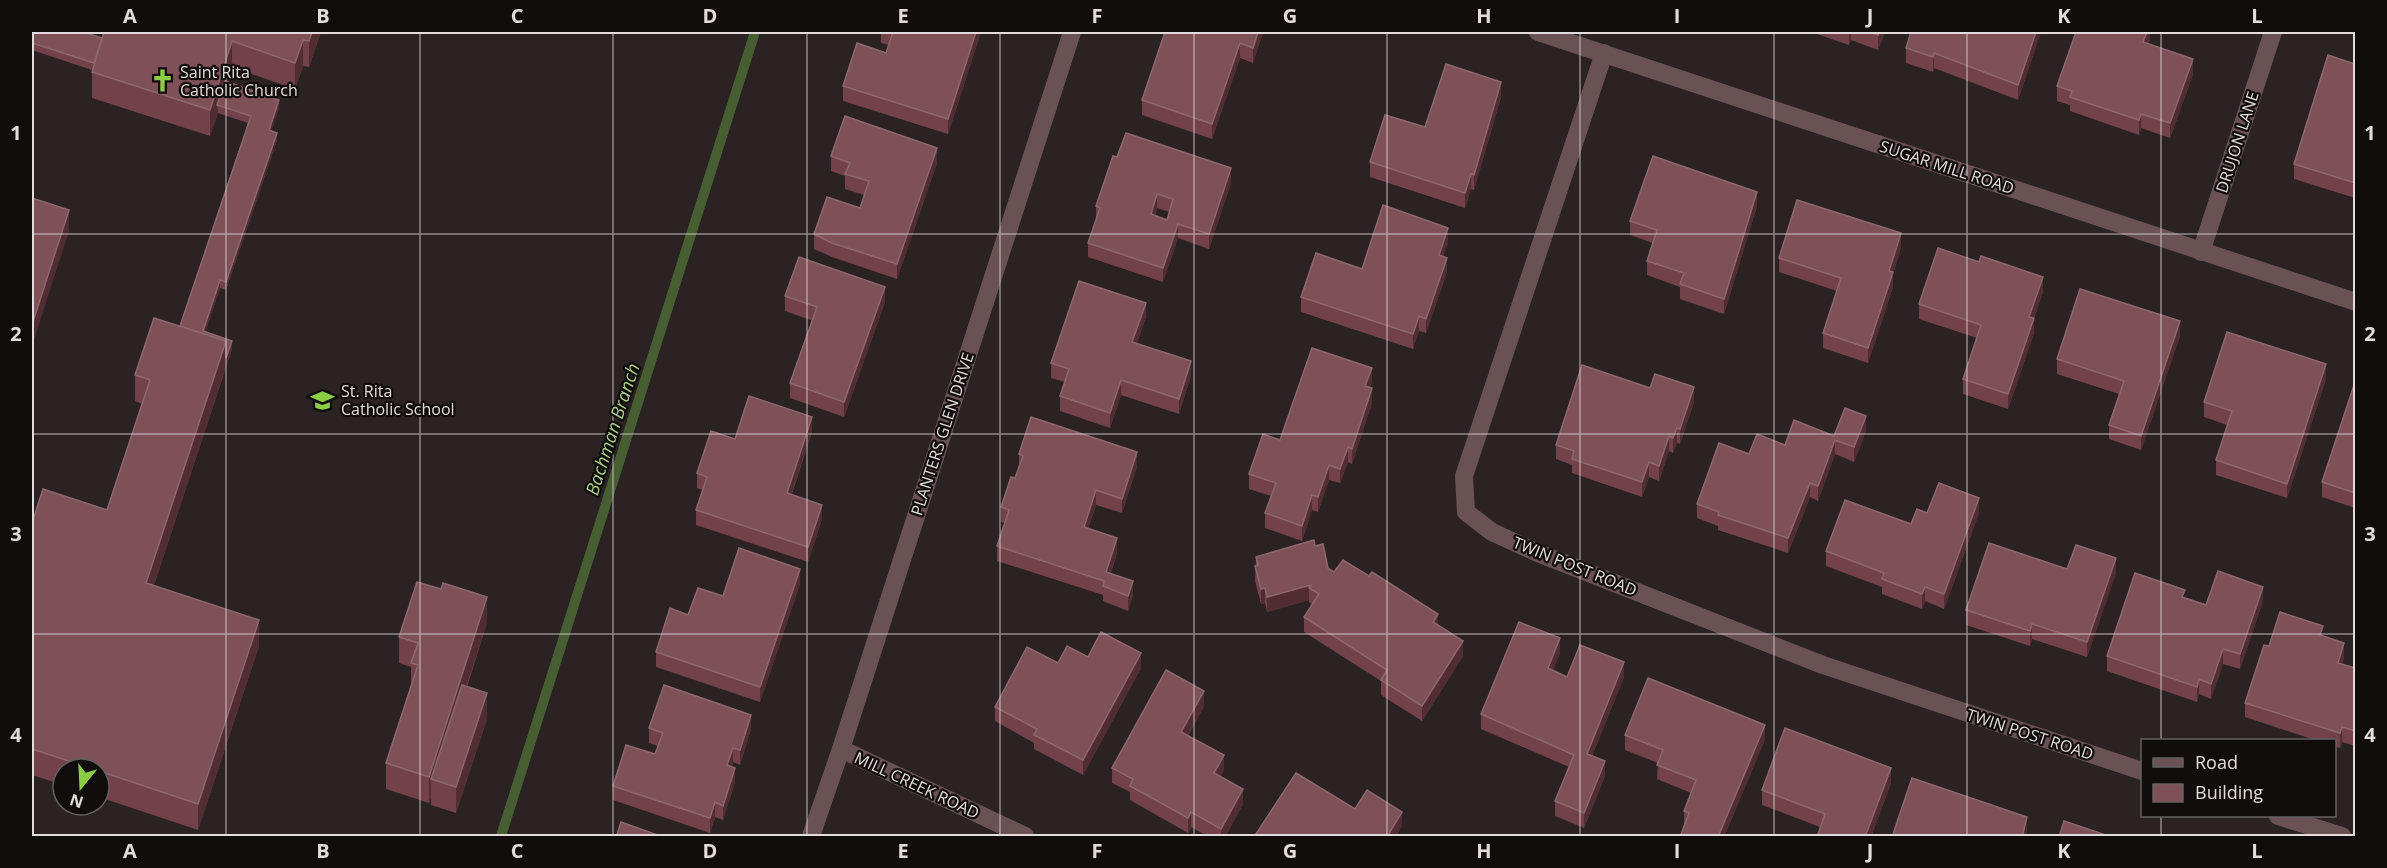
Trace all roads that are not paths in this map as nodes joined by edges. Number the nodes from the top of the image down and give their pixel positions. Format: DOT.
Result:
graph roads {
  1 [pos="1072,32"];
  2 [pos="1538,32"];
  3 [pos="2273,32"];
  4 [pos="1604,53"];
  5 [pos="2201,252"];
  6 [pos="2355,302"];
  7 [pos="841,749"];
  8 [pos="2141,771"];
  9 [pos="2281,817"];
  10 [pos="811,837"];
  11 [pos="1025,837"];
  12 [pos="2342,837"];
  1 -- 7 [label="street, PLANTERS GLEN DRIVE"];
  2 -- 4 [label="street, SUGAR MILL ROAD"];
  3 -- 5 [label="street, DRUJON LANE"];
  4 -- 5 [label="street, SUGAR MILL ROAD"];
  4 -- 8 [label="street, TWIN POST ROAD"];
  5 -- 6 [label="street, SUGAR MILL ROAD"];
  7 -- 10 [label="street, PLANTERS GLEN DRIVE"];
  7 -- 11 [label="street, MILL CREEK ROAD"];
  9 -- 12 [label="street"];
}
